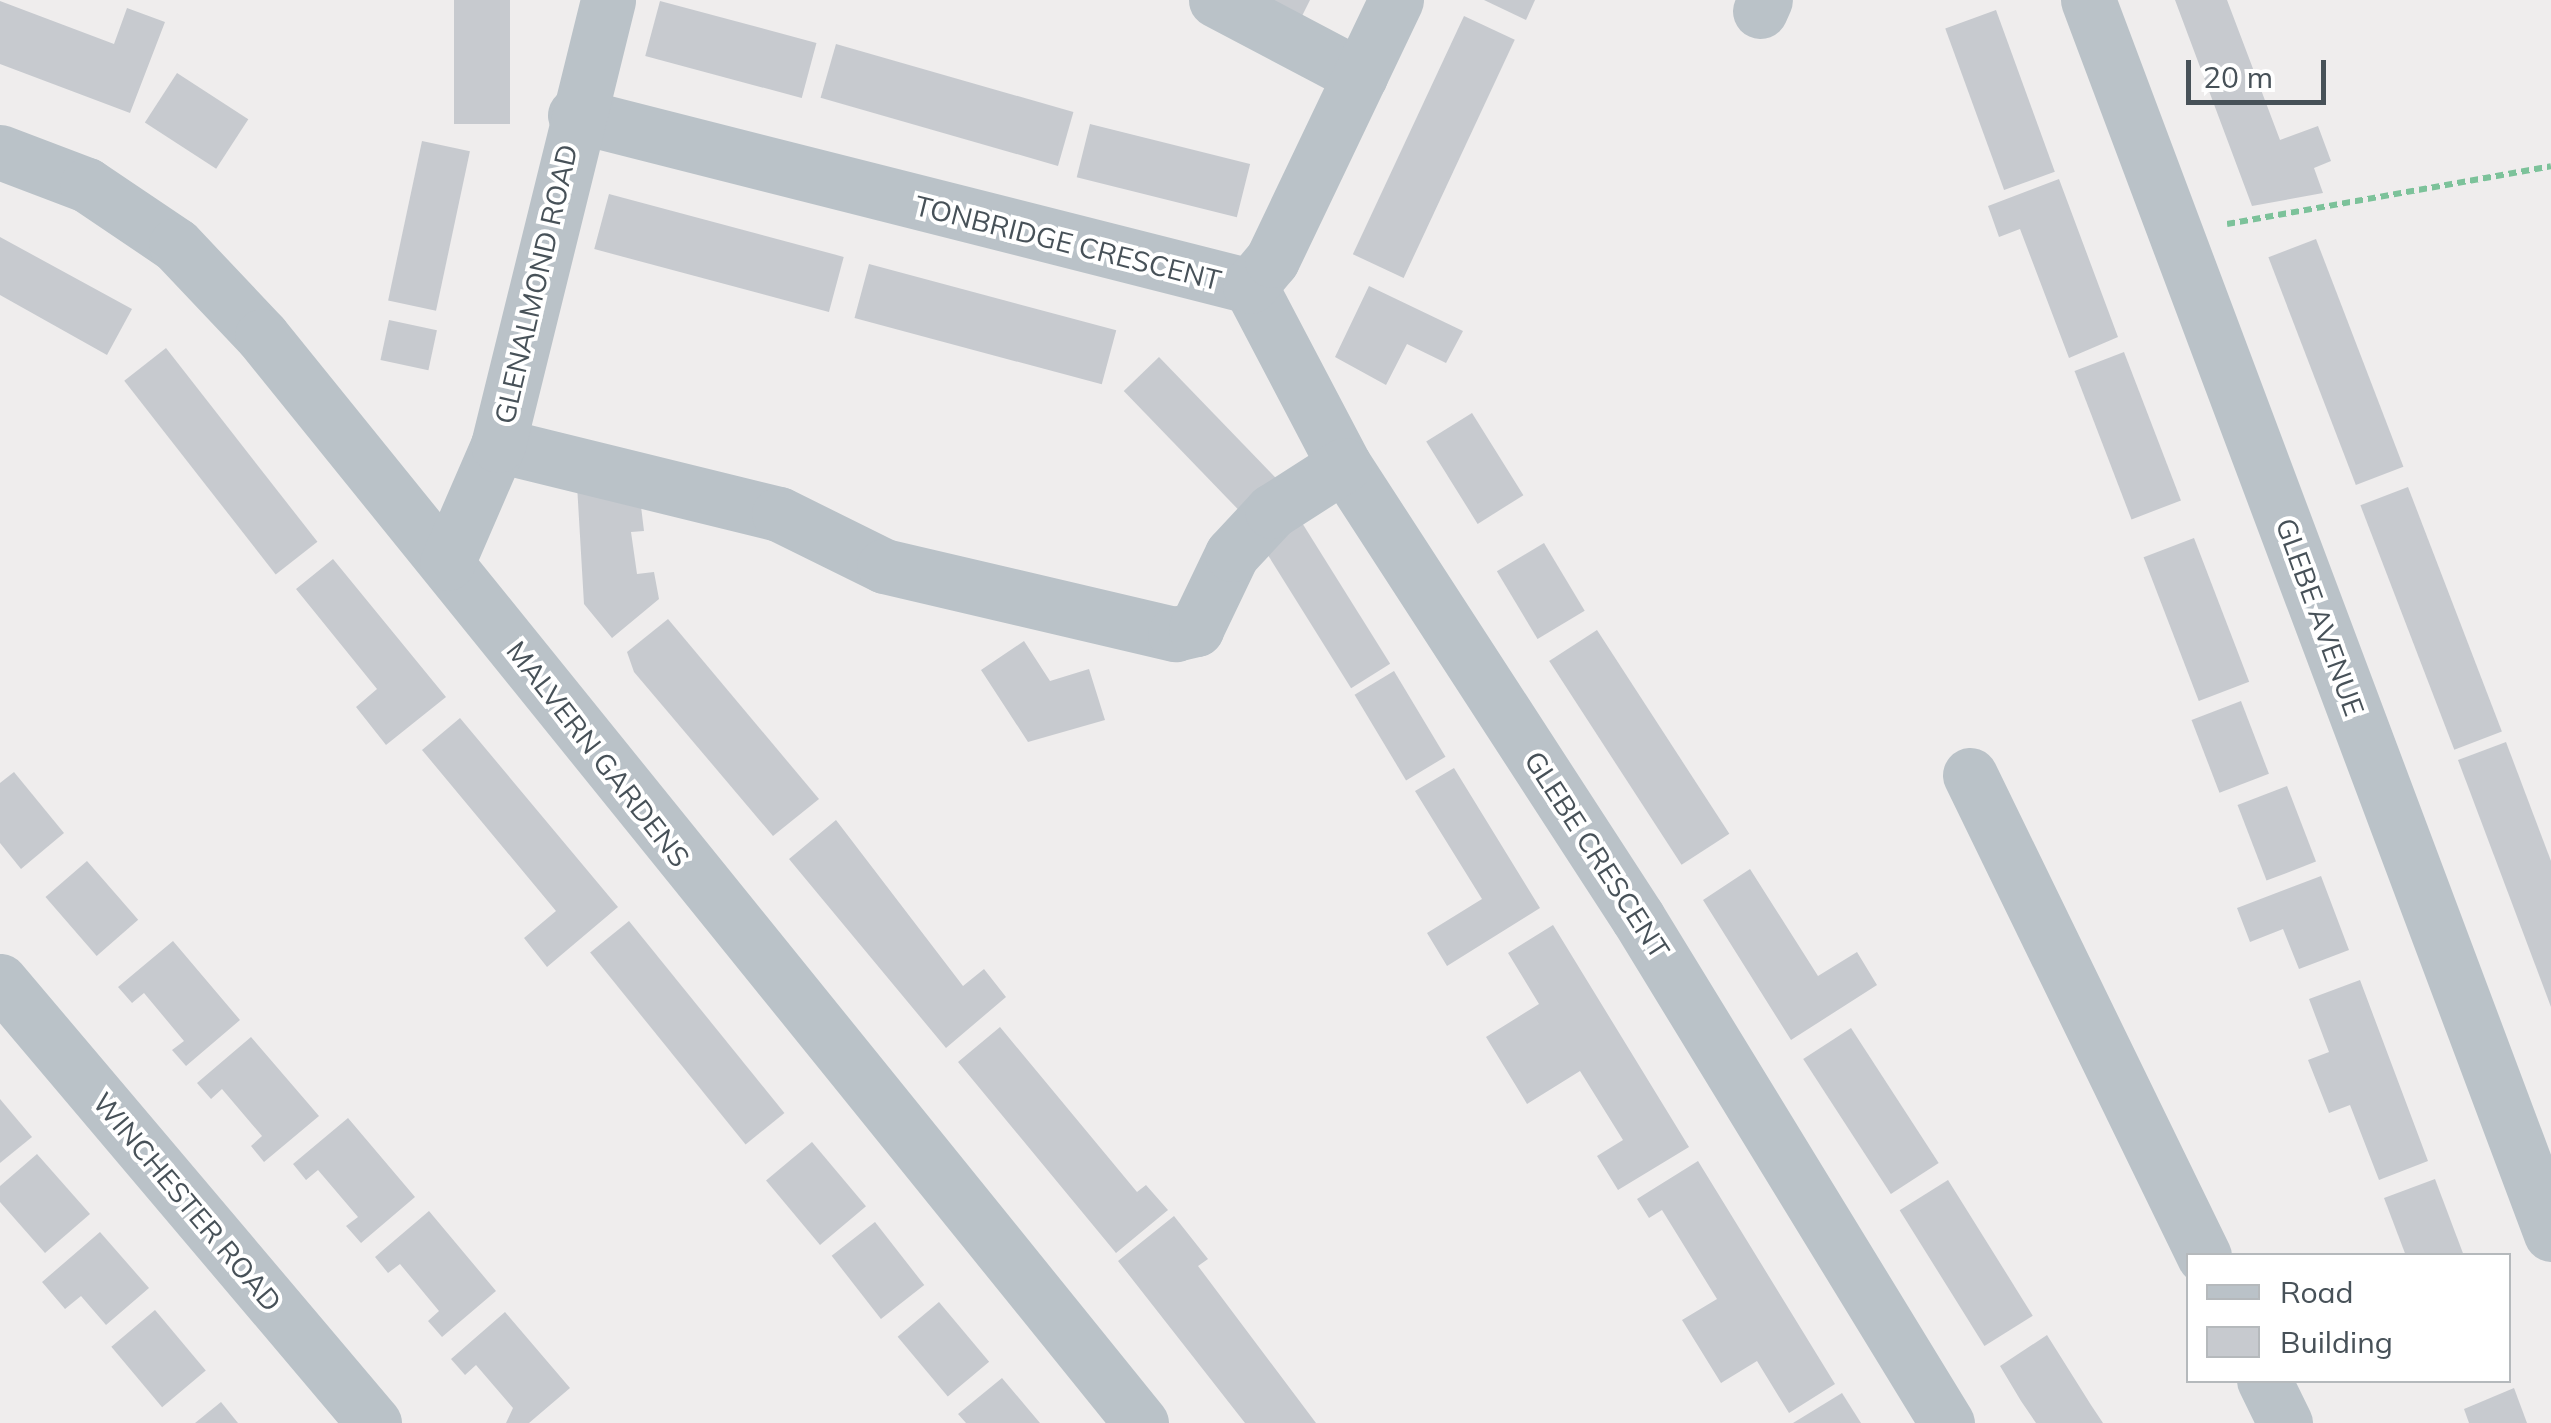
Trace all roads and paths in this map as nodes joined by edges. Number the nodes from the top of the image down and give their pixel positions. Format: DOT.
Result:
graph roads {
  1 [pos="608,0"];
  2 [pos="1216,0"];
  3 [pos="1396,0"];
  4 [pos="2088,0"];
  5 [pos="1360,76"];
  6 [pos="575,115"];
  7 [pos="0,152"];
  8 [pos="2551,166"];
  9 [pos="2176,233"];
  10 [pos="1250,286"];
  11 [pos="498,445"];
  12 [pos="1344,465"];
  13 [pos="448,563"];
  14 [pos="1970,775"];
  15 [pos="0,980"];
  16 [pos="2551,1234"];
  17 [pos="2203,1253"];
  18 [pos="2265,1383"];
  19 [pos="374,1423"];
  20 [pos="1141,1423"];
  21 [pos="1948,1423"];
  22 [pos="2285,1423"];
  1 -- 6 [label="street, GLENALMOND ROAD"];
  2 -- 5 [label="street"];
  3 -- 5 [label="street, TONBRIDGE CRESCENT"];
  4 -- 9 [label="street, GLEBE AVENUE"];
  5 -- 10 [label="street, TONBRIDGE CRESCENT"];
  6 -- 10 [label="street, TONBRIDGE CRESCENT"];
  6 -- 11 [label="street, GLENALMOND ROAD"];
  7 -- 13 [label="street, MALVERN GARDENS"];
  8 -- 9 [label="path"];
  9 -- 16 [label="street, GLEBE AVENUE"];
  10 -- 12 [label="street, GLEBE CRESCENT"];
  11 -- 12 [label="street"];
  11 -- 13 [label="street, GLENALMOND ROAD"];
  12 -- 21 [label="street, GLEBE CRESCENT"];
  13 -- 20 [label="street, MALVERN GARDENS"];
  14 -- 17 [label="street"];
  15 -- 19 [label="street, WINCHESTER ROAD"];
  18 -- 22 [label="street"];
}
